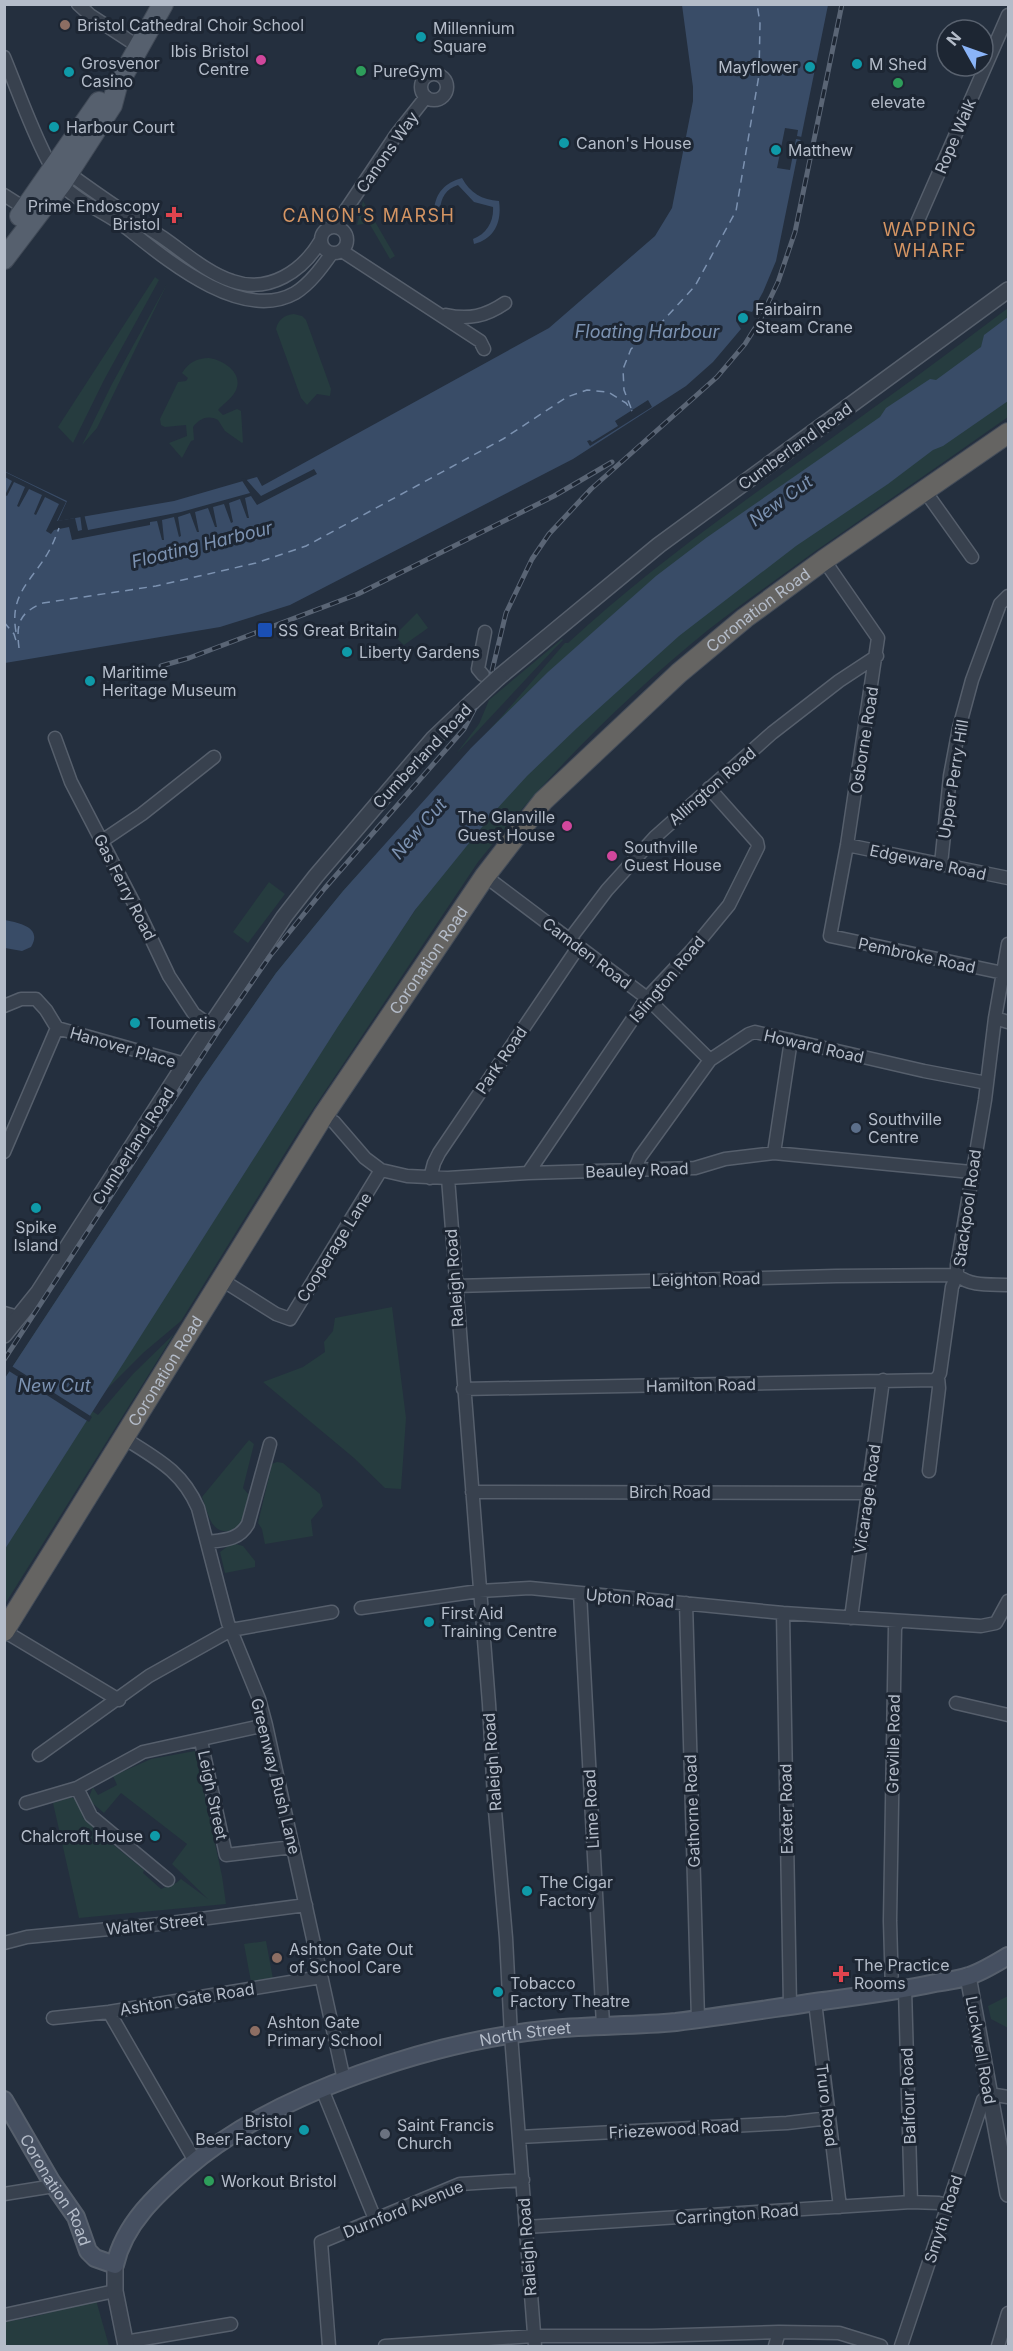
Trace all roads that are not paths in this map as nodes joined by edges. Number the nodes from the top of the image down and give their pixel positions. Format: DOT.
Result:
graph roads {
  1 [pos="78,4"];
  2 [pos="163,4"];
  3 [pos="1008,15"];
  4 [pos="139,47"];
  5 [pos="4,57"];
  6 [pos="426,97"];
  7 [pos="57,170"];
  8 [pos="4,195"];
  9 [pos="26,209"];
  10 [pos="916,225"];
  11 [pos="339,228"];
  12 [pos="4,238"];
  13 [pos="321,240"];
  14 [pos="341,249"];
  15 [pos="4,259"];
  16 [pos="1008,290"];
  17 [pos="505,303"];
  18 [pos="439,314"];
  19 [pos="484,349"];
  20 [pos="1008,433"];
  21 [pos="925,491"];
  22 [pos="972,557"];
  23 [pos="824,560"];
  24 [pos="1008,596"];
  25 [pos="485,632"];
  26 [pos="877,656"];
  27 [pos="483,675"];
  28 [pos="55,738"];
  29 [pos="214,757"];
  30 [pos="708,788"];
  31 [pos="102,841"];
  32 [pos="847,845"];
  33 [pos="941,864"];
  34 [pos="485,876"];
  35 [pos="1008,878"];
  36 [pos="830,936"];
  37 [pos="574,943"];
  38 [pos="1008,944"];
  39 [pos="1003,974"];
  40 [pos="647,998"];
  41 [pos="4,1006"];
  42 [pos="995,1018"];
  43 [pos="1008,1022"];
  44 [pos="211,1026"];
  45 [pos="57,1028"];
  46 [pos="791,1040"];
  47 [pos="710,1060"];
  48 [pos="185,1064"];
  49 [pos="987,1083"];
  50 [pos="323,1116"];
  51 [pos="4,1152"];
  52 [pos="774,1153"];
  53 [pos="381,1170"];
  54 [pos="634,1171"];
  55 [pos="971,1172"];
  56 [pos="528,1173"];
  57 [pos="430,1178"];
  58 [pos="448,1178"];
  59 [pos="957,1275"];
  60 [pos="222,1280"];
  61 [pos="1008,1285"];
  62 [pos="455,1286"];
  63 [pos="11,1315"];
  64 [pos="4,1335"];
  65 [pos="938,1377"];
  66 [pos="883,1380"];
  67 [pos="463,1389"];
  68 [pos="124,1438"];
  69 [pos="270,1444"];
  70 [pos="929,1472"];
  71 [pos="472,1492"];
  72 [pos="869,1493"];
  73 [pos="207,1542"];
  74 [pos="479,1591"];
  75 [pos="580,1593"];
  76 [pos="1008,1601"];
  77 [pos="686,1602"];
  78 [pos="361,1608"];
  79 [pos="332,1612"];
  80 [pos="783,1613"];
  81 [pos="851,1618"];
  82 [pos="898,1622"];
  83 [pos="231,1630"];
  84 [pos="4,1631"];
  85 [pos="119,1700"];
  86 [pos="956,1703"];
  87 [pos="1008,1715"];
  88 [pos="266,1725"];
  89 [pos="201,1741"];
  90 [pos="39,1755"];
  91 [pos="77,1788"];
  92 [pos="26,1803"];
  93 [pos="293,1846"];
  94 [pos="168,1880"];
  95 [pos="306,1905"];
  96 [pos="4,1943"];
  97 [pos="1008,1956"];
  98 [pos="968,1976"];
  99 [pos="321,1977"];
  100 [pos="898,1990"];
  101 [pos="815,2002"];
  102 [pos="790,2006"];
  103 [pos="109,2012"];
  104 [pos="53,2018"];
  105 [pos="698,2019"];
  106 [pos="603,2025"];
  107 [pos="511,2035"];
  108 [pos="344,2080"];
  109 [pos="322,2089"];
  110 [pos="989,2094"];
  111 [pos="1008,2097"];
  112 [pos="4,2100"];
  113 [pos="829,2118"];
  114 [pos="519,2137"];
  115 [pos="195,2161"];
  116 [pos="523,2180"];
  117 [pos="54,2186"];
  118 [pos="4,2194"];
  119 [pos="1008,2194"];
  120 [pos="911,2202"];
  121 [pos="948,2205"];
  122 [pos="840,2207"];
  123 [pos="375,2219"];
  124 [pos="526,2227"];
  125 [pos="116,2265"];
  126 [pos="115,2291"];
  127 [pos="1008,2313"];
  128 [pos="4,2315"];
  129 [pos="231,2324"];
  130 [pos="780,2332"];
  131 [pos="535,2341"];
  132 [pos="652,2341"];
  133 [pos="125,2344"];
  134 [pos="329,2346"];
  135 [pos="386,2346"];
  136 [pos="776,2346"];
  137 [pos="881,2346"];
  138 [pos="901,2346"];
  139 [pos="998,2346"];
  1 -- 4 [label="street"];
  2 -- 4 [label="main road"];
  3 -- 10 [label="street, Rope Walk"];
  4 -- 7 [label="main road"];
  5 -- 7 [label="street"];
  6 -- 11 [label="street, Canons Way"];
  7 -- 9 [label="main road"];
  7 -- 13 [label="street"];
  7 -- 14 [label="street"];
  7 -- 15 [label="main road"];
  8 -- 9 [label="street"];
  9 -- 12 [label="main road"];
  11 -- 13 [label="street"];
  11 -- 14 [label="street"];
  13 -- 14 [label="street"];
  14 -- 18 [label="street"];
  16 -- 44 [label="street, Cumberland Road, bridge"];
  17 -- 18 [label="street"];
  18 -- 19 [label="street"];
  20 -- 21 [label="highway, Coronation Road"];
  21 -- 22 [label="street"];
  21 -- 23 [label="highway, Coronation Road"];
  23 -- 26 [label="street, Osborne Road"];
  23 -- 34 [label="highway, Coronation Road"];
  24 -- 33 [label="street, Upper Perry Hill"];
  25 -- 27 [label="street"];
  26 -- 30 [label="street, Allington Road"];
  26 -- 32 [label="street, Osborne Road"];
  28 -- 31 [label="street, Gas Ferry Road"];
  29 -- 31 [label="street"];
  30 -- 37 [label="street, Allington Road"];
  30 -- 40 [label="street, Islington Road"];
  31 -- 44 [label="street, Gas Ferry Road"];
  32 -- 33 [label="street, Edgeware Road"];
  32 -- 36 [label="street, Osborne Road"];
  33 -- 35 [label="street, Edgeware Road"];
  34 -- 37 [label="street, Camden Road"];
  34 -- 50 [label="highway, Coronation Road"];
  36 -- 39 [label="street, Pembroke Road"];
  37 -- 40 [label="street, Camden Road"];
  37 -- 57 [label="street, Park Road"];
  38 -- 39 [label="street, Stackpool Road"];
  39 -- 42 [label="street, Stackpool Road"];
  40 -- 47 [label="street, Camden Road"];
  40 -- 56 [label="street, Islington Road"];
  41 -- 45 [label="street, Hanover Place"];
  42 -- 43 [label="street"];
  42 -- 49 [label="street, Stackpool Road"];
  44 -- 48 [label="street, Cumberland Road"];
  45 -- 48 [label="street, Hanover Place"];
  45 -- 51 [label="street"];
  46 -- 47 [label="street, Howard Road"];
  46 -- 49 [label="street, Howard Road"];
  46 -- 52 [label="street"];
  47 -- 54 [label="street, Howard Road"];
  48 -- 63 [label="street, Cumberland Road"];
  49 -- 55 [label="street, Stackpool Road"];
  50 -- 53 [label="street, Beauley Road"];
  50 -- 60 [label="highway, Coronation Road"];
  52 -- 54 [label="street, Beauley Road"];
  52 -- 55 [label="street, Beauley Road"];
  53 -- 57 [label="street, Beauley Road"];
  53 -- 60 [label="street, Cooperage Lane"];
  54 -- 56 [label="street, Beauley Road"];
  55 -- 59 [label="street, Stackpool Road"];
  56 -- 58 [label="street, Beauley Road"];
  57 -- 58 [label="street, Beauley Road"];
  58 -- 62 [label="street, Raleigh Road"];
  59 -- 61 [label="street"];
  59 -- 62 [label="street, Leighton Road"];
  59 -- 65 [label="street, Stackpool Road"];
  60 -- 68 [label="highway, Coronation Road"];
  62 -- 67 [label="street, Raleigh Road"];
  63 -- 64 [label="street, Cumberland Road"];
  65 -- 66 [label="street, Hamilton Road"];
  65 -- 70 [label="street, Stackpool Road"];
  66 -- 67 [label="street, Hamilton Road"];
  66 -- 72 [label="street, Vicarage Road"];
  67 -- 71 [label="street, Raleigh Road"];
  68 -- 73 [label="street, Greenway Bush Lane"];
  68 -- 84 [label="highway, Coronation Road"];
  69 -- 73 [label="street"];
  71 -- 72 [label="street, Birch Road"];
  71 -- 74 [label="street, Raleigh Road"];
  72 -- 81 [label="street, Vicarage Road"];
  73 -- 83 [label="street, Greenway Bush Lane"];
  74 -- 75 [label="street, Upton Road"];
  74 -- 78 [label="street, Upton Road"];
  74 -- 107 [label="street, Raleigh Road"];
  75 -- 77 [label="street, Upton Road"];
  75 -- 106 [label="street, Lime Road"];
  76 -- 82 [label="street"];
  77 -- 80 [label="street, Upton Road"];
  77 -- 105 [label="street, Gathorne Road"];
  79 -- 83 [label="street"];
  80 -- 81 [label="street, Upton Road"];
  80 -- 102 [label="street, Exeter Road"];
  81 -- 82 [label="street, Upton Road"];
  82 -- 100 [label="street, Greville Road"];
  83 -- 85 [label="street"];
  83 -- 88 [label="street, Greenway Bush Lane"];
  84 -- 85 [label="street"];
  85 -- 90 [label="street"];
  86 -- 87 [label="street"];
  88 -- 89 [label="street"];
  88 -- 93 [label="street, Greenway Bush Lane"];
  89 -- 91 [label="street"];
  89 -- 93 [label="street, Leigh Street"];
  91 -- 92 [label="street"];
  91 -- 94 [label="street"];
  93 -- 95 [label="street, Greenway Bush Lane"];
  95 -- 96 [label="street, Walter Street"];
  95 -- 99 [label="street, Greenway Bush Lane"];
  97 -- 98 [label="main road, North Street"];
  98 -- 100 [label="main road, North Street"];
  98 -- 110 [label="street, Luckwell Road"];
  99 -- 103 [label="street, Ashton Gate Road"];
  99 -- 108 [label="street, Greenway Bush Lane"];
  100 -- 101 [label="main road, North Street"];
  100 -- 120 [label="street, Balfour Road"];
  101 -- 102 [label="main road, North Street"];
  101 -- 113 [label="street, Truro Road"];
  102 -- 105 [label="main road, North Street"];
  103 -- 104 [label="street, Ashton Gate Road"];
  103 -- 115 [label="street"];
  105 -- 106 [label="main road, North Street"];
  106 -- 107 [label="main road, North Street"];
  107 -- 108 [label="main road, North Street"];
  107 -- 114 [label="street, Raleigh Road"];
  108 -- 109 [label="main road, North Street"];
  109 -- 115 [label="main road, North Street"];
  109 -- 123 [label="street"];
  110 -- 111 [label="street"];
  110 -- 119 [label="street, Luckwell Road"];
  110 -- 121 [label="street, Smyth Road"];
  112 -- 117 [label="main road, Coronation Road"];
  113 -- 114 [label="street, Friezewood Road"];
  113 -- 122 [label="street, Truro Road"];
  114 -- 116 [label="street, Raleigh Road"];
  115 -- 125 [label="main road, North Street"];
  116 -- 123 [label="street, Durnford Avenue"];
  116 -- 124 [label="street, Raleigh Road"];
  117 -- 118 [label="street"];
  117 -- 125 [label="main road, Coronation Road"];
  120 -- 121 [label="street, Carrington Road"];
  120 -- 122 [label="street, Carrington Road"];
  121 -- 138 [label="street, Smyth Road"];
  122 -- 124 [label="street, Carrington Road"];
  123 -- 134 [label="street, Durnford Avenue"];
  124 -- 131 [label="street, Raleigh Road"];
  125 -- 126 [label="street"];
  126 -- 128 [label="street"];
  126 -- 133 [label="street"];
  127 -- 139 [label="street"];
  129 -- 133 [label="street"];
  130 -- 132 [label="street"];
  130 -- 136 [label="street"];
  130 -- 137 [label="street"];
  131 -- 132 [label="street"];
  131 -- 135 [label="street"];
}
